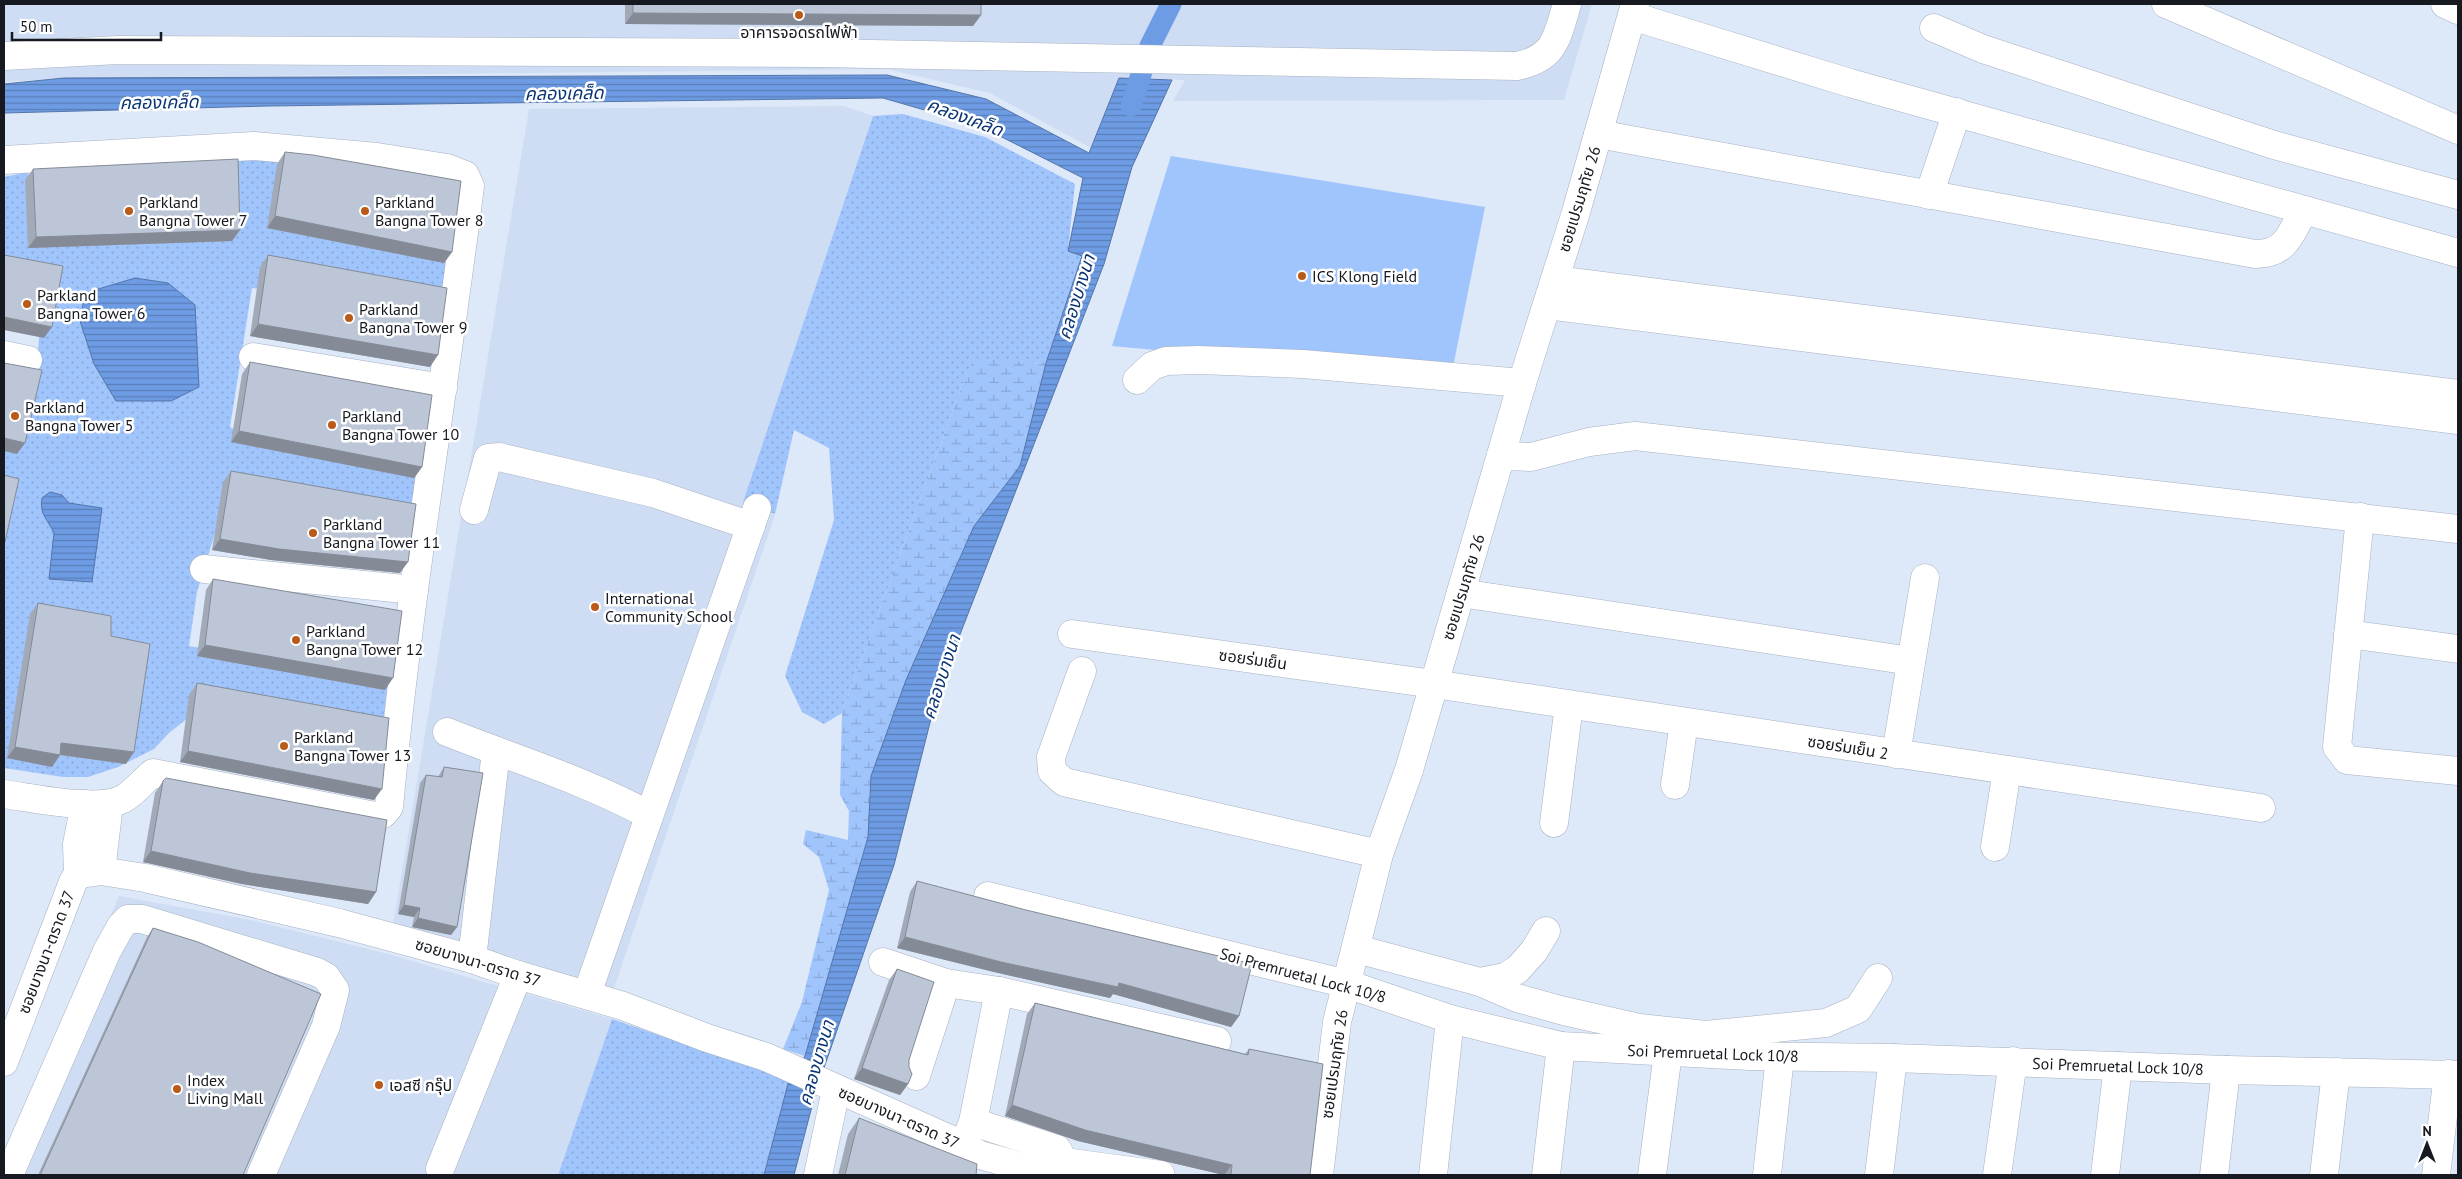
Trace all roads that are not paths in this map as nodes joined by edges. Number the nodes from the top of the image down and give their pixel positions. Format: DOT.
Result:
graph roads {
  1 [pos="1567,4"];
  2 [pos="2166,4"];
  3 [pos="2445,4"];
  4 [pos="1633,10"];
  5 [pos="2458,10"];
  6 [pos="1934,28"];
  7 [pos="4,56"];
  8 [pos="1957,112"];
  9 [pos="2458,130"];
  10 [pos="1598,134"];
  11 [pos="4,160"];
  12 [pos="1929,195"];
  13 [pos="2458,195"];
  14 [pos="2304,210"];
  15 [pos="2458,253"];
  16 [pos="1551,292"];
  17 [pos="253,357"];
  18 [pos="1137,380"];
  19 [pos="1522,383"];
  20 [pos="2298,387"];
  21 [pos="443,388"];
  22 [pos="2458,394"];
  23 [pos="2458,420"];
  24 [pos="1501,456"];
  25 [pos="474,510"];
  26 [pos="2360,518"];
  27 [pos="2458,528"];
  28 [pos="204,569"];
  29 [pos="1925,578"];
  30 [pos="414,590"];
  31 [pos="1461,593"];
  32 [pos="1072,634"];
  33 [pos="2348,634"];
  34 [pos="2458,649"];
  35 [pos="1910,661"];
  36 [pos="1082,671"];
  37 [pos="1434,684"];
  38 [pos="1569,704"];
  39 [pos="1684,722"];
  40 [pos="447,732"];
  41 [pos="496,751"];
  42 [pos="1896,754"];
  43 [pos="2007,770"];
  44 [pos="2458,772"];
  45 [pos="1675,785"];
  46 [pos="4,794"];
  47 [pos="97,804"];
  48 [pos="2261,808"];
  49 [pos="649,815"];
  50 [pos="1554,824"];
  51 [pos="1995,847"];
  52 [pos="1379,854"];
  53 [pos="89,873"];
  54 [pos="145,878"];
  55 [pos="988,896"];
  56 [pos="128,919"];
  57 [pos="1546,930"];
  58 [pos="1357,949"];
  59 [pos="472,959"];
  60 [pos="883,962"];
  61 [pos="518,975"];
  62 [pos="1878,978"];
  63 [pos="1480,982"];
  64 [pos="946,983"];
  65 [pos="1347,984"];
  66 [pos="999,991"];
  67 [pos="587,994"];
  68 [pos="1450,1019"];
  69 [pos="1217,1041"];
  70 [pos="1561,1046"];
  71 [pos="1668,1053"];
  72 [pos="1780,1057"];
  73 [pos="1893,1058"];
  74 [pos="2013,1061"];
  75 [pos="4,1062"];
  76 [pos="2118,1066"];
  77 [pos="2226,1070"];
  78 [pos="2336,1072"];
  79 [pos="2453,1074"];
  80 [pos="916,1076"];
  81 [pos="831,1088"];
  82 [pos="974,1149"];
  83 [pos="440,1173"];
  84 [pos="9,1175"];
  85 [pos="261,1175"];
  86 [pos="818,1175"];
  87 [pos="1052,1175"];
  88 [pos="1161,1175"];
  89 [pos="1319,1175"];
  90 [pos="1433,1175"];
  91 [pos="1546,1175"];
  92 [pos="1652,1175"];
  93 [pos="1767,1175"];
  94 [pos="1879,1175"];
  95 [pos="1997,1175"];
  96 [pos="2105,1175"];
  97 [pos="2214,1175"];
  98 [pos="2324,1175"];
  99 [pos="2436,1175"];
  1 -- 7 [label="street"];
  2 -- 9 [label="street"];
  3 -- 5 [label="street"];
  4 -- 8 [label="street"];
  4 -- 10 [label="street, ซอยเปรมฤทัย 26"];
  6 -- 13 [label="street"];
  8 -- 12 [label="street"];
  8 -- 14 [label="street"];
  10 -- 12 [label="street"];
  10 -- 16 [label="street, ซอยเปรมฤทัย 26"];
  11 -- 21 [label="street"];
  12 -- 14 [label="street"];
  14 -- 15 [label="street"];
  16 -- 19 [label="street, ซอยเปรมฤทัย 26"];
  16 -- 20 [label="street"];
  17 -- 21 [label="street"];
  18 -- 19 [label="street"];
  19 -- 24 [label="street, ซอยเปรมฤทัย 26"];
  20 -- 22 [label="street"];
  20 -- 23 [label="street"];
  21 -- 30 [label="street"];
  24 -- 26 [label="street"];
  24 -- 31 [label="street, ซอยเปรมฤทัย 26"];
  25 -- 49 [label="street"];
  26 -- 27 [label="street"];
  26 -- 33 [label="street"];
  28 -- 30 [label="street"];
  29 -- 35 [label="street"];
  30 -- 47 [label="street"];
  31 -- 35 [label="street"];
  31 -- 37 [label="street, ซอยเปรมฤทัย 26"];
  32 -- 37 [label="street, ซอยร่มเย็น"];
  33 -- 34 [label="street"];
  33 -- 44 [label="street"];
  35 -- 42 [label="street"];
  36 -- 52 [label="street"];
  37 -- 38 [label="street, ซอยร่มเย็น 2"];
  37 -- 52 [label="street, ซอยเปรมฤทัย 26"];
  38 -- 39 [label="street, ซอยร่มเย็น 2"];
  38 -- 50 [label="street"];
  39 -- 42 [label="street, ซอยร่มเย็น 2"];
  39 -- 45 [label="street"];
  40 -- 41 [label="street"];
  41 -- 49 [label="street"];
  41 -- 59 [label="street"];
  42 -- 43 [label="street, ซอยร่มเย็น 2"];
  43 -- 48 [label="street, ซอยร่มเย็น 2"];
  43 -- 51 [label="street"];
  46 -- 47 [label="street"];
  47 -- 53 [label="street"];
  49 -- 67 [label="street"];
  52 -- 58 [label="street, ซอยเปรมฤทัย 26"];
  53 -- 54 [label="street, ซอยบางนา-ตราด 37"];
  53 -- 75 [label="street, ซอยบางนา-ตราด 37"];
  54 -- 56 [label="street"];
  54 -- 59 [label="street, ซอยบางนา-ตราด 37"];
  55 -- 65 [label="street, Soi Premruetal Lock 10/8"];
  56 -- 84 [label="street"];
  56 -- 85 [label="street"];
  57 -- 63 [label="street"];
  58 -- 63 [label="street"];
  58 -- 65 [label="street, ซอยเปรมฤทัย 26"];
  59 -- 61 [label="street, ซอยบางนา-ตราด 37"];
  60 -- 64 [label="street"];
  61 -- 67 [label="street, ซอยบางนา-ตราด 37"];
  61 -- 83 [label="street"];
  62 -- 63 [label="street"];
  64 -- 66 [label="street"];
  64 -- 80 [label="street"];
  65 -- 68 [label="street, Soi Premruetal Lock 10/8"];
  65 -- 89 [label="street, ซอยเปรมฤทัย 26"];
  66 -- 69 [label="street"];
  66 -- 82 [label="street"];
  67 -- 81 [label="street, ซอยบางนา-ตราด 37"];
  68 -- 70 [label="street, Soi Premruetal Lock 10/8"];
  68 -- 90 [label="street"];
  70 -- 71 [label="street, Soi Premruetal Lock 10/8"];
  70 -- 91 [label="street"];
  71 -- 72 [label="street, Soi Premruetal Lock 10/8"];
  71 -- 92 [label="street"];
  72 -- 73 [label="street, Soi Premruetal Lock 10/8"];
  72 -- 93 [label="street"];
  73 -- 74 [label="street, Soi Premruetal Lock 10/8"];
  73 -- 94 [label="street"];
  74 -- 76 [label="street, Soi Premruetal Lock 10/8"];
  74 -- 95 [label="street"];
  76 -- 77 [label="street, Soi Premruetal Lock 10/8"];
  76 -- 96 [label="street"];
  77 -- 78 [label="street, Soi Premruetal Lock 10/8"];
  77 -- 97 [label="street"];
  78 -- 79 [label="street, Soi Premruetal Lock 10/8"];
  78 -- 98 [label="street"];
  79 -- 99 [label="street"];
  81 -- 82 [label="street, ซอยบางนา-ตราด 37"];
  81 -- 86 [label="street"];
  82 -- 87 [label="street, ซอยบางนา-ตราด 37"];
  82 -- 88 [label="street"];
}
